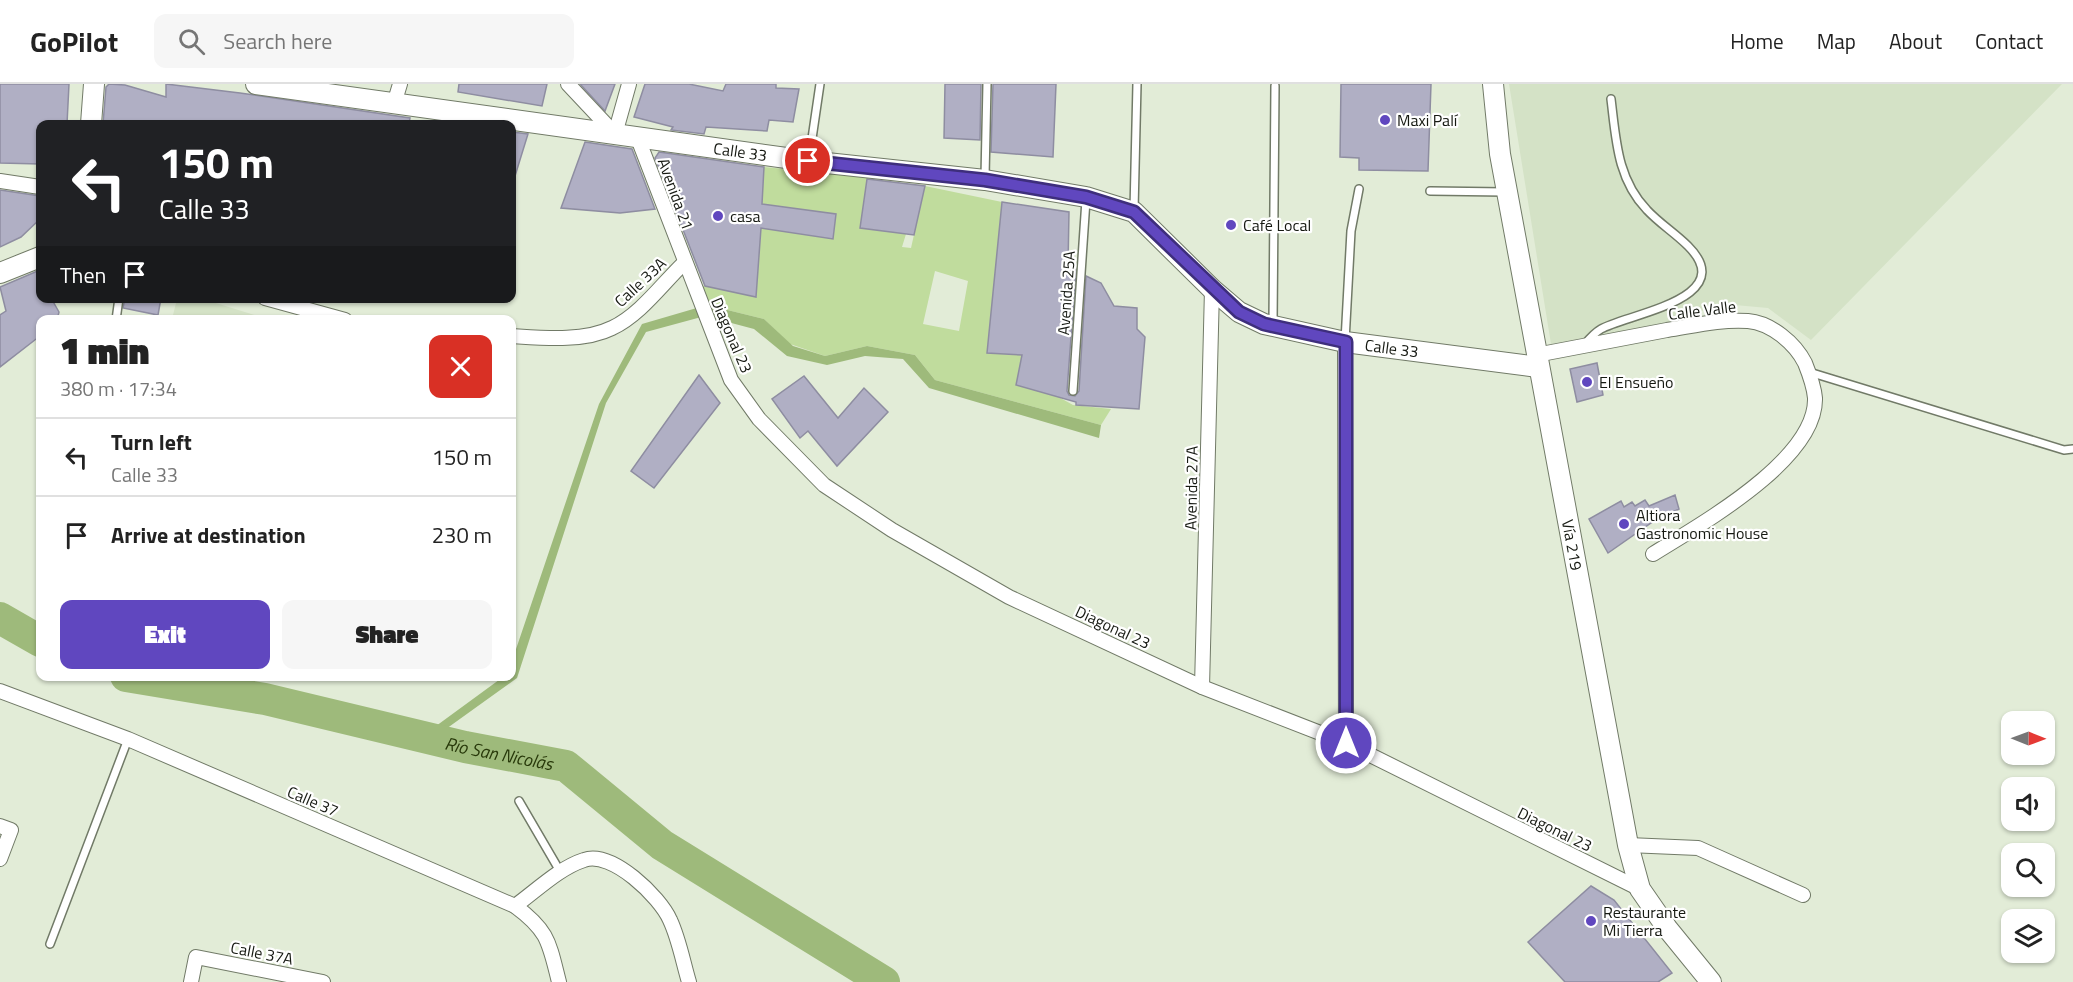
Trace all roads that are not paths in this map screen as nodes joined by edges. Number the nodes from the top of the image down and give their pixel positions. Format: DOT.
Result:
graph roads {
  1 [pos="94,84"];
  2 [pos="256,84"];
  3 [pos="400,84"];
  4 [pos="568,84"];
  5 [pos="629,84"];
  6 [pos="820,84"];
  7 [pos="987,84"];
  8 [pos="1137,84"];
  9 [pos="1493,84"];
  10 [pos="1275,86"];
  11 [pos="1611,99"];
  12 [pos="394,104"];
  13 [pos="91,120"];
  14 [pos="512,120"];
  15 [pos="516,121"];
  16 [pos="615,134"];
  17 [pos="637,136"];
  18 [pos="808,161"];
  19 [pos="985,180"];
  20 [pos="0,181"];
  21 [pos="36,186"];
  22 [pos="1359,189"];
  23 [pos="1430,191"];
  24 [pos="1507,192"];
  25 [pos="1086,197"];
  26 [pos="1134,212"];
  27 [pos="36,259"];
  28 [pos="684,263"];
  29 [pos="0,273"];
  30 [pos="1212,289"];
  31 [pos="283,303"];
  32 [pos="327,315"];
  33 [pos="1273,326"];
  34 [pos="516,336"];
  35 [pos="1346,342"];
  36 [pos="1584,345"];
  37 [pos="1537,361"];
  38 [pos="1809,372"];
  39 [pos="1073,391"];
  40 [pos="2073,449"];
  41 [pos="1653,554"];
  42 [pos="1202,687"];
  43 [pos="0,691"];
  44 [pos="128,739"];
  45 [pos="1346,743"];
  46 [pos="519,801"];
  47 [pos="6,828"];
  48 [pos="1628,845"];
  49 [pos="0,859"];
  50 [pos="561,873"];
  51 [pos="1640,889"];
  52 [pos="1803,895"];
  53 [pos="515,906"];
  54 [pos="50,944"];
  55 [pos="191,982"];
  56 [pos="323,982"];
  57 [pos="559,982"];
  58 [pos="689,982"];
  59 [pos="1712,982"];
  1 -- 13 [label="main road"];
  2 -- 12 [label="main road, Calle 33"];
  3 -- 12 [label="street"];
  4 -- 16 [label="street"];
  5 -- 16 [label="street"];
  6 -- 18 [label="lane"];
  7 -- 19 [label="lane"];
  8 -- 26 [label="lane"];
  9 -- 24 [label="main road, Vía 219"];
  10 -- 33 [label="lane"];
  11 -- 36 [label="lane"];
  12 -- 14 [label="main road, Calle 33"];
  15 -- 16 [label="main road, Calle 33"];
  16 -- 17 [label="main road, Calle 33"];
  17 -- 18 [label="main road, Calle 33"];
  17 -- 28 [label="street, Avenida 21"];
  18 -- 19 [label="main road, Calle 33"];
  19 -- 25 [label="main road, Calle 33"];
  20 -- 21 [label="street"];
  22 -- 35 [label="lane"];
  23 -- 24 [label="lane"];
  24 -- 37 [label="main road, Vía 219"];
  25 -- 26 [label="main road, Calle 33"];
  25 -- 39 [label="lane, Avenida 25A"];
  26 -- 30 [label="main road, Calle 33"];
  27 -- 29 [label="main road"];
  28 -- 34 [label="street, Calle 33A"];
  28 -- 42 [label="street, Diagonal 23"];
  30 -- 33 [label="main road, Calle 33"];
  30 -- 42 [label="street, Avenida 27A"];
  31 -- 32 [label="street"];
  33 -- 35 [label="main road, Calle 33"];
  35 -- 37 [label="main road, Calle 33"];
  35 -- 45 [label="street"];
  36 -- 37 [label="street, Calle Valle"];
  36 -- 38 [label="street, Calle Valle"];
  37 -- 48 [label="main road, Vía 219"];
  38 -- 40 [label="lane"];
  38 -- 41 [label="street, Calle Valle"];
  42 -- 45 [label="street, Diagonal 23"];
  43 -- 44 [label="street, Calle 37"];
  44 -- 53 [label="street, Calle 37"];
  44 -- 54 [label="lane"];
  45 -- 51 [label="street, Diagonal 23"];
  46 -- 50 [label="lane"];
  47 -- 49 [label="street"];
  48 -- 51 [label="main road, Vía 219"];
  48 -- 52 [label="street"];
  50 -- 53 [label="street"];
  50 -- 58 [label="street"];
  51 -- 59 [label="main road, Vía 219"];
  53 -- 57 [label="street"];
  55 -- 56 [label="street, Calle 37A"];
}
